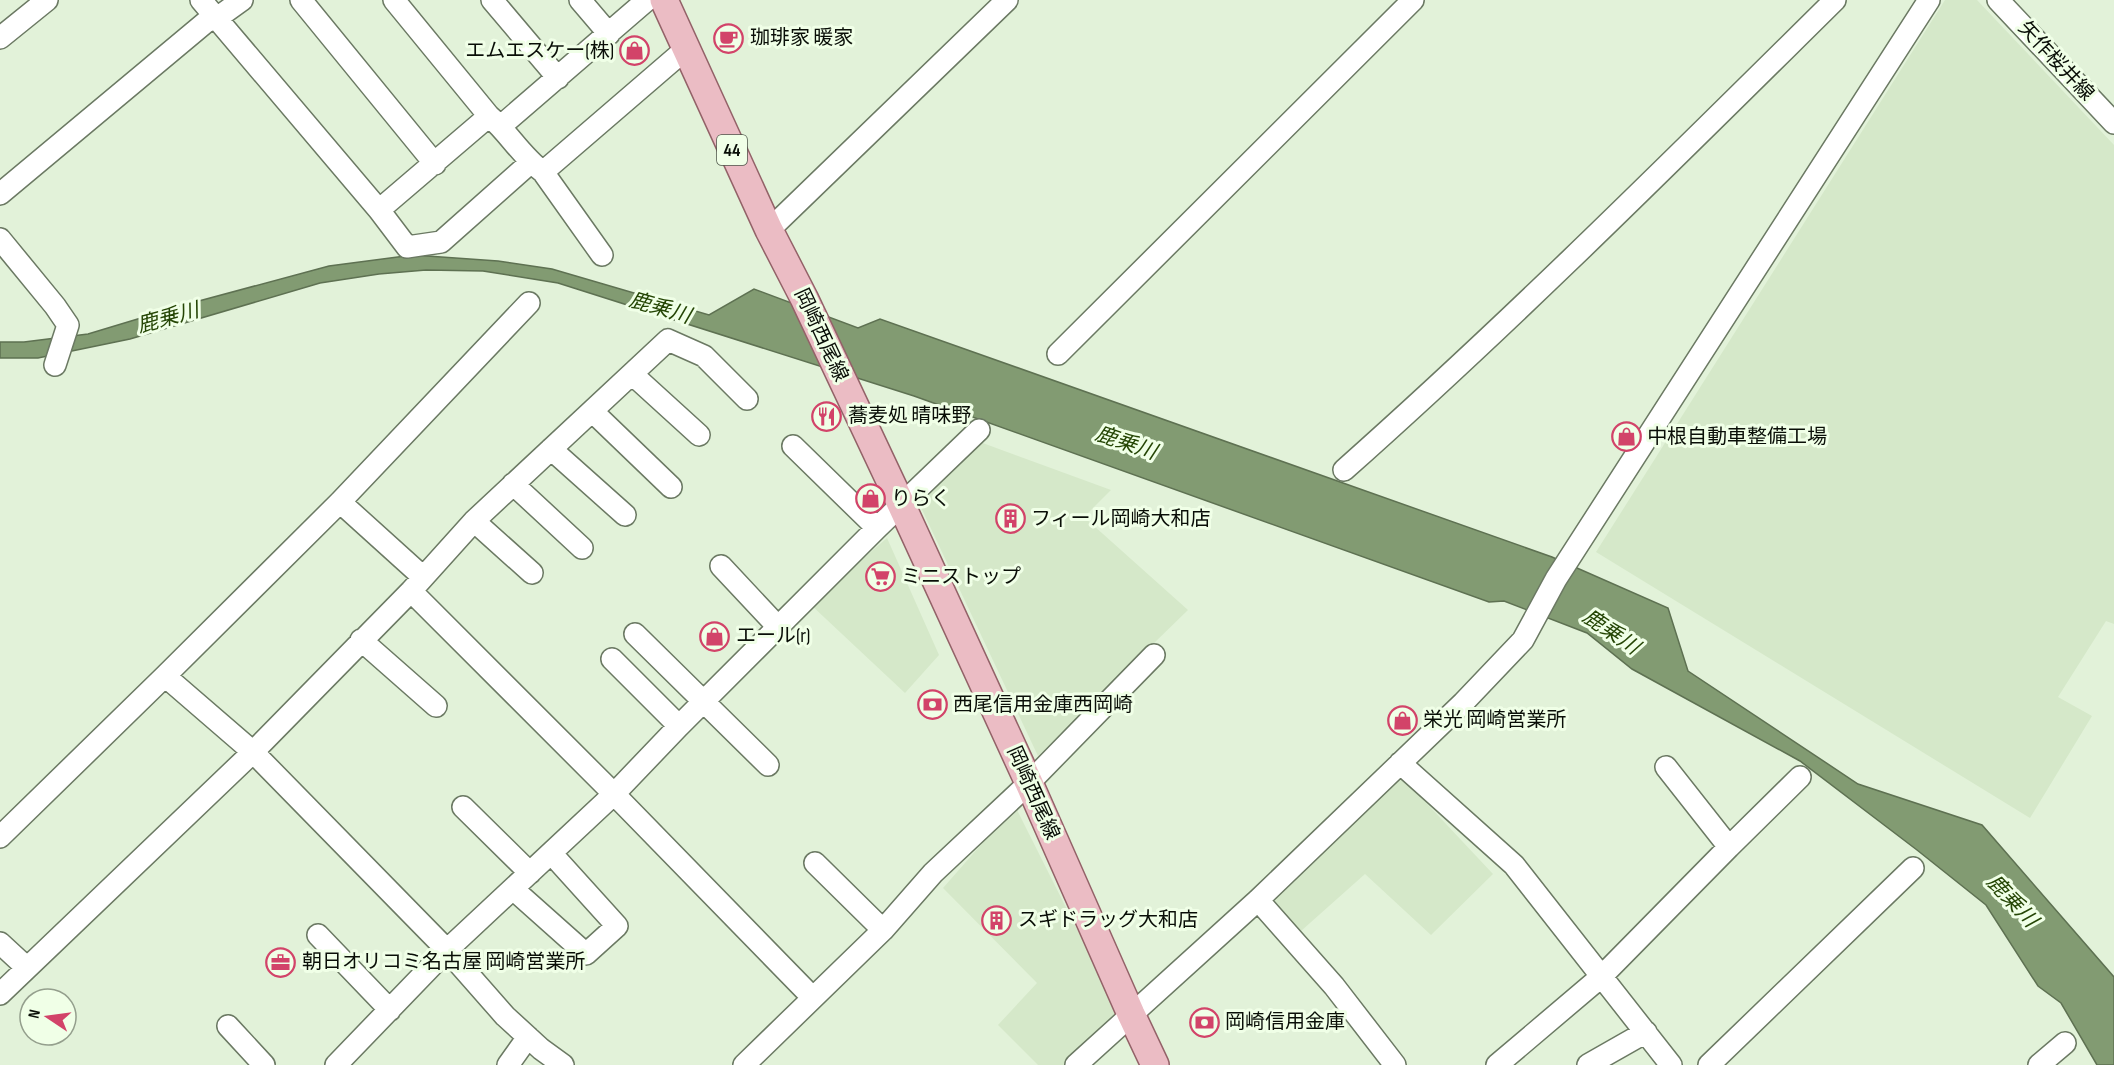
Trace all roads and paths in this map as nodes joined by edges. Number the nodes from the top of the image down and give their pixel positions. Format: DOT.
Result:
graph roads {
  1 [pos="47,0"];
  2 [pos="201,0"];
  3 [pos="242,0"];
  4 [pos="301,0"];
  5 [pos="393,0"];
  6 [pos="492,0"];
  7 [pos="580,0"];
  8 [pos="647,0"];
  9 [pos="664,0"];
  10 [pos="1007,0"];
  11 [pos="1413,0"];
  12 [pos="1835,0"];
  13 [pos="1929,0"];
  14 [pos="1998,0"];
  15 [pos="217,18"];
  16 [pos="609,34"];
  17 [pos="0,38"];
  18 [pos="687,48"];
  19 [pos="558,78"];
  20 [pos="495,121"];
  21 [pos="2114,123"];
  22 [pos="435,164"];
  23 [pos="536,167"];
  24 [pos="0,194"];
  25 [pos="379,210"];
  26 [pos="769,230"];
  27 [pos="0,239"];
  28 [pos="603,255"];
  29 [pos="529,303"];
  30 [pos="1058,354"];
  31 [pos="55,365"];
  32 [pos="632,374"];
  33 [pos="747,399"];
  34 [pos="592,411"];
  35 [pos="979,429"];
  36 [pos="699,435"];
  37 [pos="793,446"];
  38 [pos="551,449"];
  39 [pos="1344,470"];
  40 [pos="513,484"];
  41 [pos="670,487"];
  42 [pos="340,502"];
  43 [pos="902,504"];
  44 [pos="625,515"];
  45 [pos="474,521"];
  46 [pos="877,528"];
  47 [pos="582,548"];
  48 [pos="721,566"];
  49 [pos="532,573"];
  50 [pos="417,584"];
  51 [pos="779,628"];
  52 [pos="635,634"];
  53 [pos="361,640"];
  54 [pos="1154,655"];
  55 [pos="612,659"];
  56 [pos="165,676"];
  57 [pos="703,703"];
  58 [pos="436,706"];
  59 [pos="679,726"];
  60 [pos="253,752"];
  61 [pos="1400,763"];
  62 [pos="768,765"];
  63 [pos="1666,767"];
  64 [pos="1800,777"];
  65 [pos="1029,783"];
  66 [pos="614,794"];
  67 [pos="463,807"];
  68 [pos="0,837"];
  69 [pos="1730,847"];
  70 [pos="551,853"];
  71 [pos="815,863"];
  72 [pos="1913,868"];
  73 [pos="530,873"];
  74 [pos="513,889"];
  75 [pos="1258,900"];
  76 [pos="883,930"];
  77 [pos="318,935"];
  78 [pos="0,943"];
  79 [pos="447,950"];
  80 [pos="26,967"];
  81 [pos="1602,976"];
  82 [pos="0,994"];
  83 [pos="813,998"];
  84 [pos="390,1010"];
  85 [pos="1131,1014"];
  86 [pos="228,1026"];
  87 [pos="1646,1032"];
  88 [pos="528,1037"];
  89 [pos="2066,1042"];
  90 [pos="264,1065"];
  91 [pos="336,1065"];
  92 [pos="508,1065"];
  93 [pos="563,1065"];
  94 [pos="744,1065"];
  95 [pos="1076,1065"];
  96 [pos="1155,1065"];
  97 [pos="1395,1065"];
  98 [pos="1497,1065"];
  99 [pos="1588,1065"];
  100 [pos="1671,1065"];
  101 [pos="1709,1065"];
  102 [pos="2039,1065"];
  1 -- 17 [label="street"];
  2 -- 15 [label="street"];
  3 -- 15 [label="street"];
  4 -- 22 [label="street"];
  5 -- 20 [label="street"];
  6 -- 19 [label="street"];
  7 -- 16 [label="street"];
  8 -- 16 [label="street"];
  9 -- 18 [label="main road, 岡崎西尾線 / 44"];
  10 -- 26 [label="street"];
  11 -- 30 [label="street"];
  12 -- 39 [label="street"];
  13 -- 61 [label="street"];
  14 -- 21 [label="street, 矢作桜井線"];
  15 -- 24 [label="street"];
  15 -- 25 [label="street"];
  16 -- 19 [label="street"];
  18 -- 23 [label="street"];
  18 -- 26 [label="main road, 岡崎西尾線 / 44"];
  19 -- 20 [label="street"];
  20 -- 22 [label="street"];
  20 -- 23 [label="street"];
  22 -- 25 [label="street"];
  23 -- 25 [label="street"];
  23 -- 28 [label="street"];
  26 -- 43 [label="main road, 岡崎西尾線 / 44"];
  27 -- 31 [label="street"];
  29 -- 42 [label="street"];
  32 -- 33 [label="street"];
  32 -- 34 [label="street"];
  32 -- 36 [label="street"];
  34 -- 38 [label="street"];
  34 -- 41 [label="street"];
  35 -- 43 [label="street"];
  37 -- 46 [label="street"];
  38 -- 40 [label="street"];
  38 -- 44 [label="street"];
  40 -- 45 [label="street"];
  40 -- 47 [label="street"];
  42 -- 50 [label="street"];
  42 -- 56 [label="street"];
  43 -- 46 [label="street"];
  43 -- 65 [label="main road, 岡崎西尾線 / 44"];
  45 -- 49 [label="street"];
  45 -- 50 [label="street"];
  46 -- 51 [label="street"];
  48 -- 51 [label="street"];
  50 -- 53 [label="street"];
  50 -- 66 [label="street"];
  51 -- 57 [label="street"];
  52 -- 57 [label="street"];
  53 -- 58 [label="street"];
  53 -- 60 [label="street"];
  54 -- 65 [label="street"];
  55 -- 59 [label="street"];
  56 -- 60 [label="street"];
  56 -- 68 [label="street"];
  57 -- 59 [label="street"];
  57 -- 62 [label="street"];
  59 -- 66 [label="street"];
  60 -- 79 [label="street"];
  60 -- 80 [label="street"];
  61 -- 75 [label="street"];
  61 -- 81 [label="street"];
  63 -- 69 [label="street"];
  64 -- 69 [label="street"];
  65 -- 76 [label="street"];
  65 -- 85 [label="main road, 岡崎西尾線 / 44"];
  66 -- 70 [label="street"];
  66 -- 83 [label="street"];
  67 -- 73 [label="street"];
  69 -- 81 [label="street"];
  70 -- 73 [label="street"];
  70 -- 74 [label="street"];
  71 -- 76 [label="street"];
  72 -- 101 [label="street"];
  73 -- 74 [label="street"];
  74 -- 79 [label="street"];
  75 -- 85 [label="street"];
  75 -- 97 [label="street"];
  76 -- 83 [label="street"];
  77 -- 84 [label="street"];
  78 -- 80 [label="street"];
  79 -- 84 [label="street"];
  79 -- 88 [label="street"];
  80 -- 82 [label="street"];
  81 -- 87 [label="street"];
  81 -- 98 [label="street"];
  83 -- 94 [label="street"];
  84 -- 91 [label="street"];
  85 -- 95 [label="street"];
  85 -- 96 [label="main road, 岡崎西尾線 / 44"];
  86 -- 90 [label="street"];
  87 -- 99 [label="street"];
  87 -- 100 [label="street"];
  88 -- 92 [label="street"];
  88 -- 93 [label="street"];
  89 -- 102 [label="street"];
}
